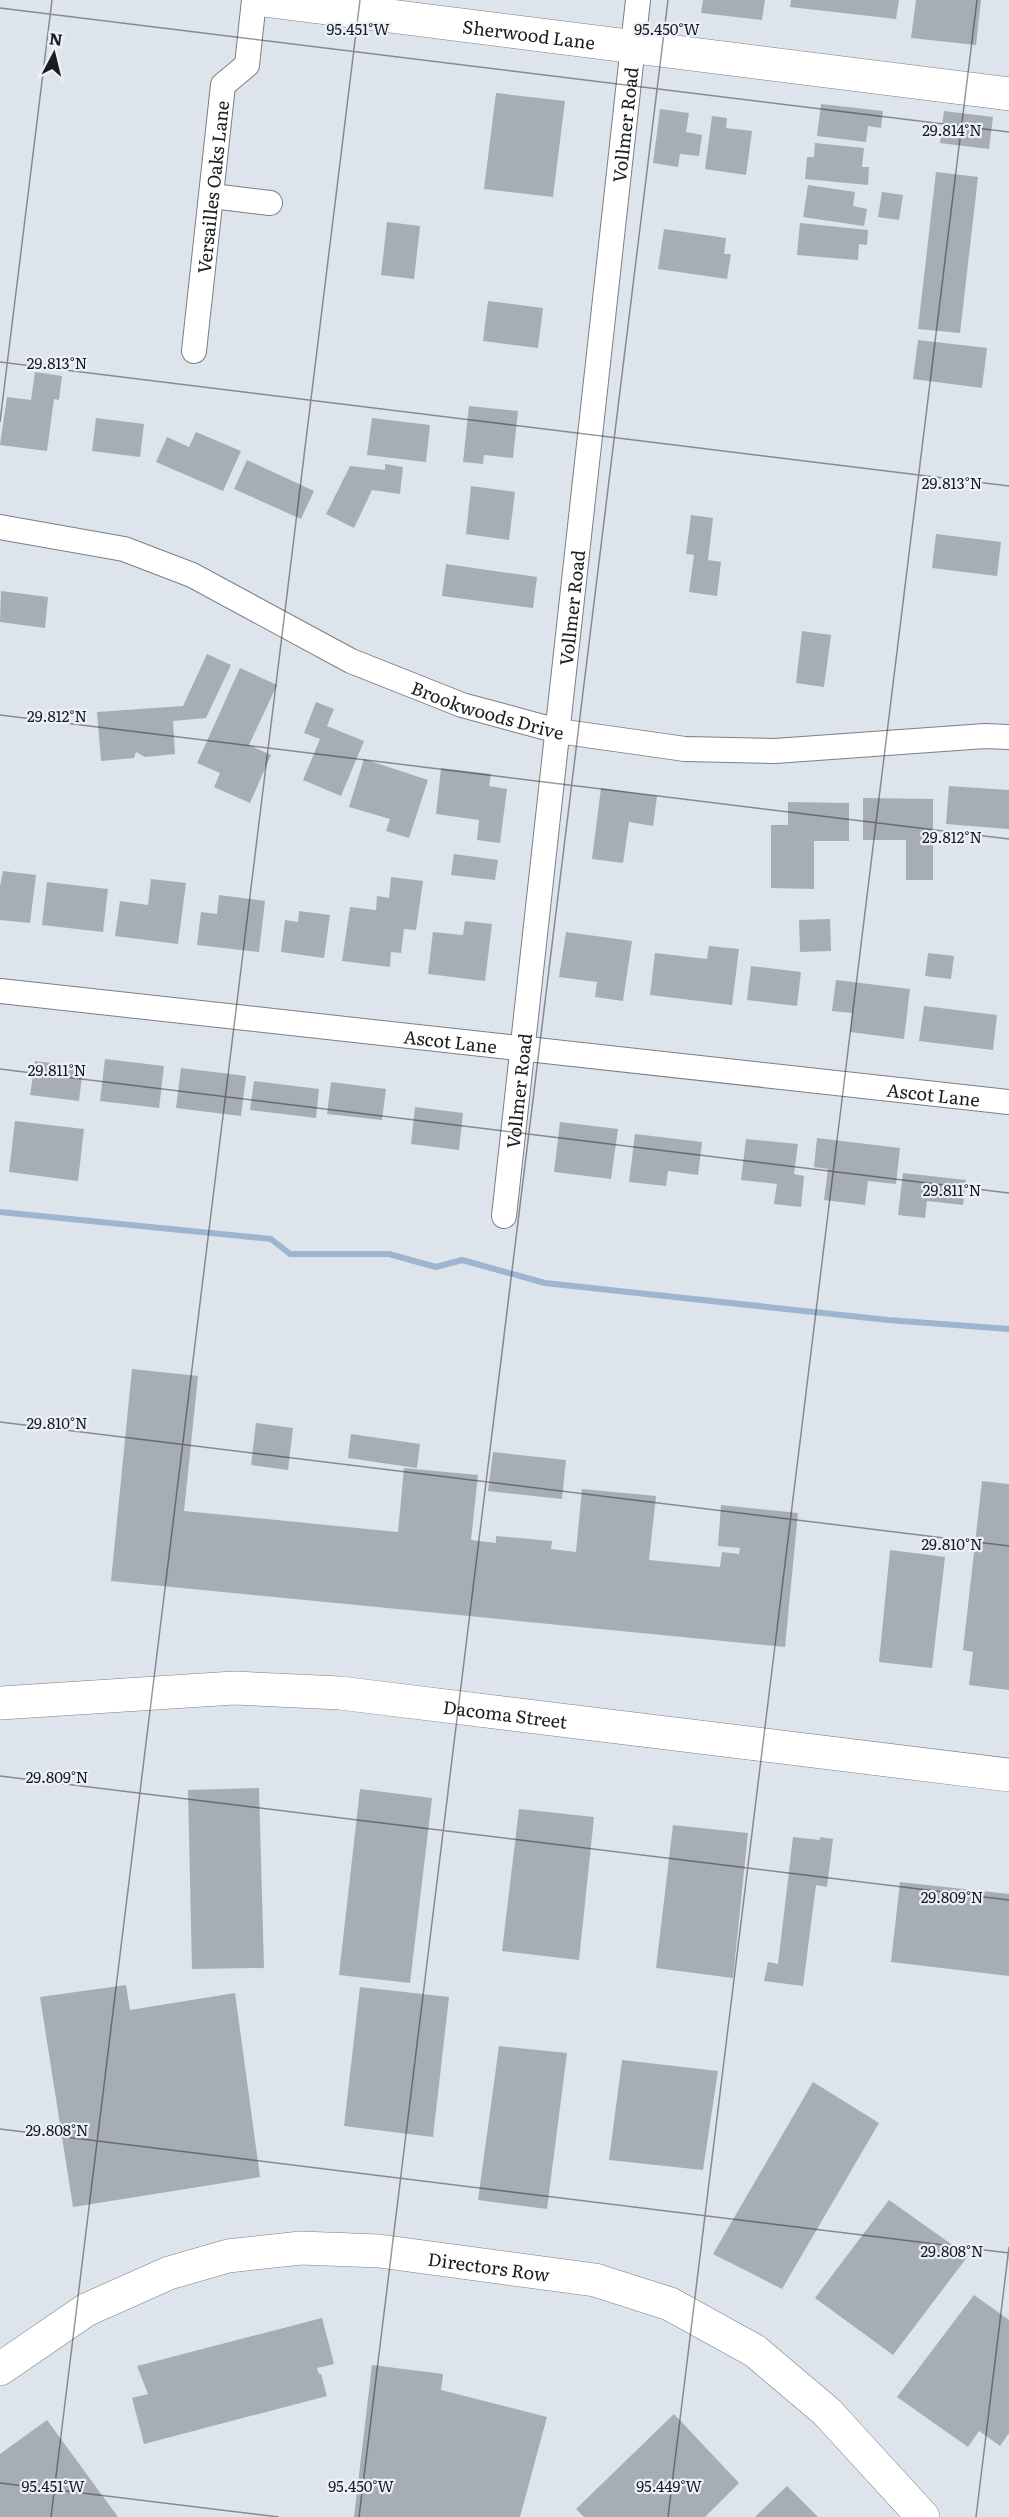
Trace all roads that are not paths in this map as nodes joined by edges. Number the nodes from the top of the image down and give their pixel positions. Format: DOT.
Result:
graph roads {
  1 [pos="254,0"];
  2 [pos="263,0"];
  3 [pos="638,0"];
  4 [pos="633,44"];
  5 [pos="1009,94"];
  6 [pos="212,196"];
  7 [pos="270,203"];
  8 [pos="194,351"];
  9 [pos="0,528"];
  10 [pos="558,732"];
  11 [pos="1009,737"];
  12 [pos="0,992"];
  13 [pos="522,1048"];
  14 [pos="1009,1102"];
  15 [pos="504,1216"];
  16 [pos="0,1703"];
  17 [pos="1009,1775"];
  18 [pos="0,2368"];
  19 [pos="923,2517"];
  1 -- 6 [label="street, Versailles Oaks Lane"];
  2 -- 4 [label="street, Sherwood Lane"];
  3 -- 4 [label="street, Vollmer Road"];
  4 -- 5 [label="street, Sherwood Lane"];
  4 -- 10 [label="street, Vollmer Road"];
  6 -- 7 [label="street"];
  6 -- 8 [label="street, Versailles Oaks Lane"];
  9 -- 10 [label="street, Brookwoods Drive"];
  10 -- 11 [label="street, Brookwoods Drive"];
  10 -- 13 [label="street, Vollmer Road"];
  12 -- 13 [label="street, Ascot Lane"];
  13 -- 14 [label="street, Ascot Lane"];
  13 -- 15 [label="street, Vollmer Road"];
  16 -- 17 [label="street, Dacoma Street"];
  18 -- 19 [label="street, Directors Row"];
}
